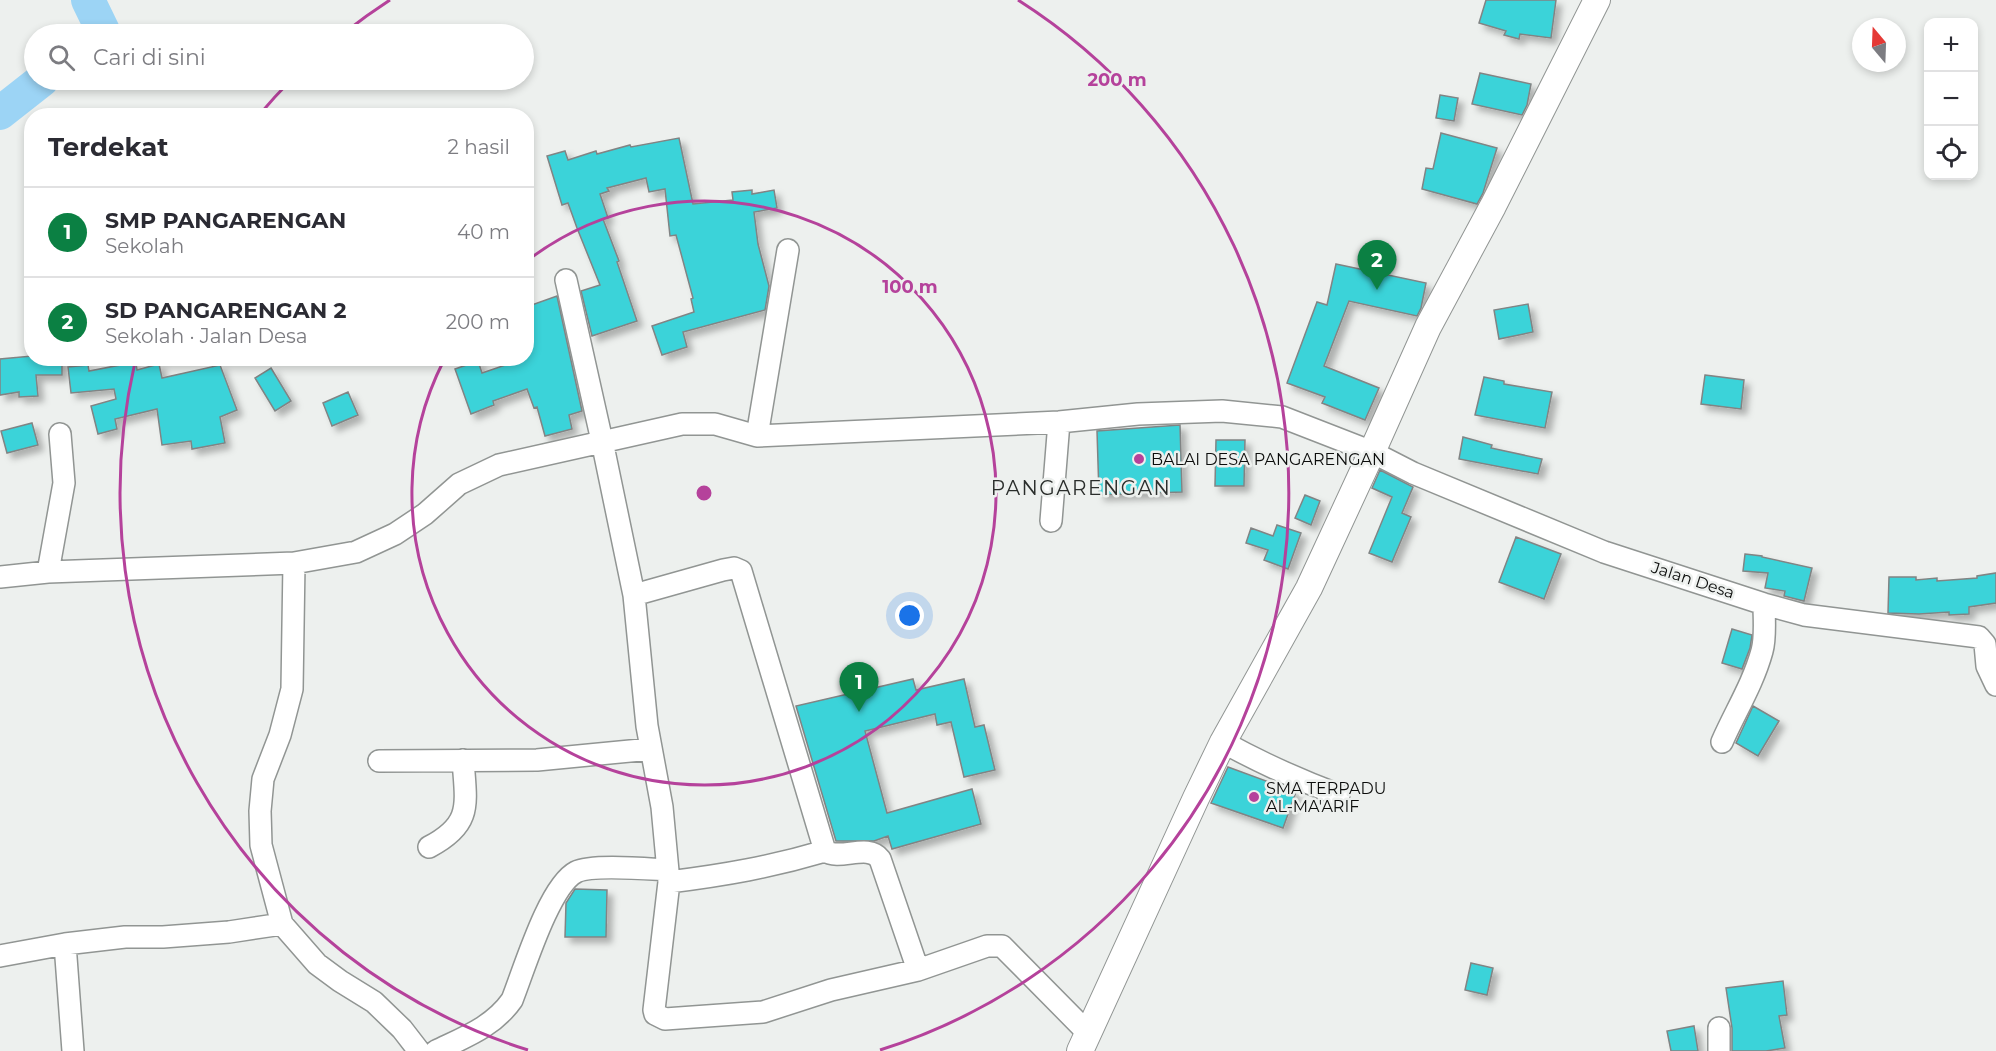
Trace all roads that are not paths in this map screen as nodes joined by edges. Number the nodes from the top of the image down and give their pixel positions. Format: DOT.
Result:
graph roads {
  1 [pos="1597,0"];
  2 [pos="788,250"];
  3 [pos="566,280"];
  4 [pos="1059,422"];
  5 [pos="60,434"];
  6 [pos="757,436"];
  7 [pos="602,441"];
  8 [pos="1372,452"];
  9 [pos="1051,521"];
  10 [pos="294,563"];
  11 [pos="48,572"];
  12 [pos="0,577"];
  13 [pos="633,595"];
  14 [pos="1764,604"];
  15 [pos="1996,685"];
  16 [pos="1223,742"];
  17 [pos="1722,742"];
  18 [pos="651,749"];
  19 [pos="463,760"];
  20 [pos="379,761"];
  21 [pos="1339,795"];
  22 [pos="429,847"];
  23 [pos="825,851"];
  24 [pos="669,876"];
  25 [pos="282,924"];
  26 [pos="65,944"];
  27 [pos="0,956"];
  28 [pos="918,970"];
  29 [pos="1719,1028"];
  30 [pos="1084,1042"];
  31 [pos="73,1051"];
  32 [pos="419,1051"];
  33 [pos="436,1051"];
  34 [pos="1719,1051"];
  1 -- 8 [label="street"];
  2 -- 6 [label="street"];
  3 -- 7 [label="street"];
  4 -- 6 [label="street, Jalan Desa"];
  4 -- 8 [label="street, Jalan Desa"];
  4 -- 9 [label="street"];
  5 -- 11 [label="street"];
  6 -- 7 [label="street, Jalan Desa"];
  7 -- 10 [label="street, Jalan Desa"];
  7 -- 13 [label="street"];
  8 -- 14 [label="street, Jalan Desa"];
  8 -- 16 [label="street"];
  10 -- 11 [label="street, Jalan Desa"];
  10 -- 25 [label="street"];
  11 -- 12 [label="street, Jalan Desa"];
  13 -- 18 [label="street"];
  13 -- 23 [label="street"];
  14 -- 15 [label="street, Jalan Desa"];
  14 -- 17 [label="street"];
  16 -- 21 [label="street"];
  16 -- 30 [label="street"];
  18 -- 19 [label="street"];
  18 -- 24 [label="street"];
  19 -- 20 [label="street"];
  19 -- 22 [label="street"];
  23 -- 24 [label="street"];
  23 -- 28 [label="street"];
  24 -- 28 [label="street"];
  24 -- 33 [label="street"];
  25 -- 26 [label="street"];
  25 -- 32 [label="street"];
  26 -- 27 [label="street"];
  26 -- 31 [label="street"];
  28 -- 30 [label="street"];
  29 -- 34 [label="street"];
}
